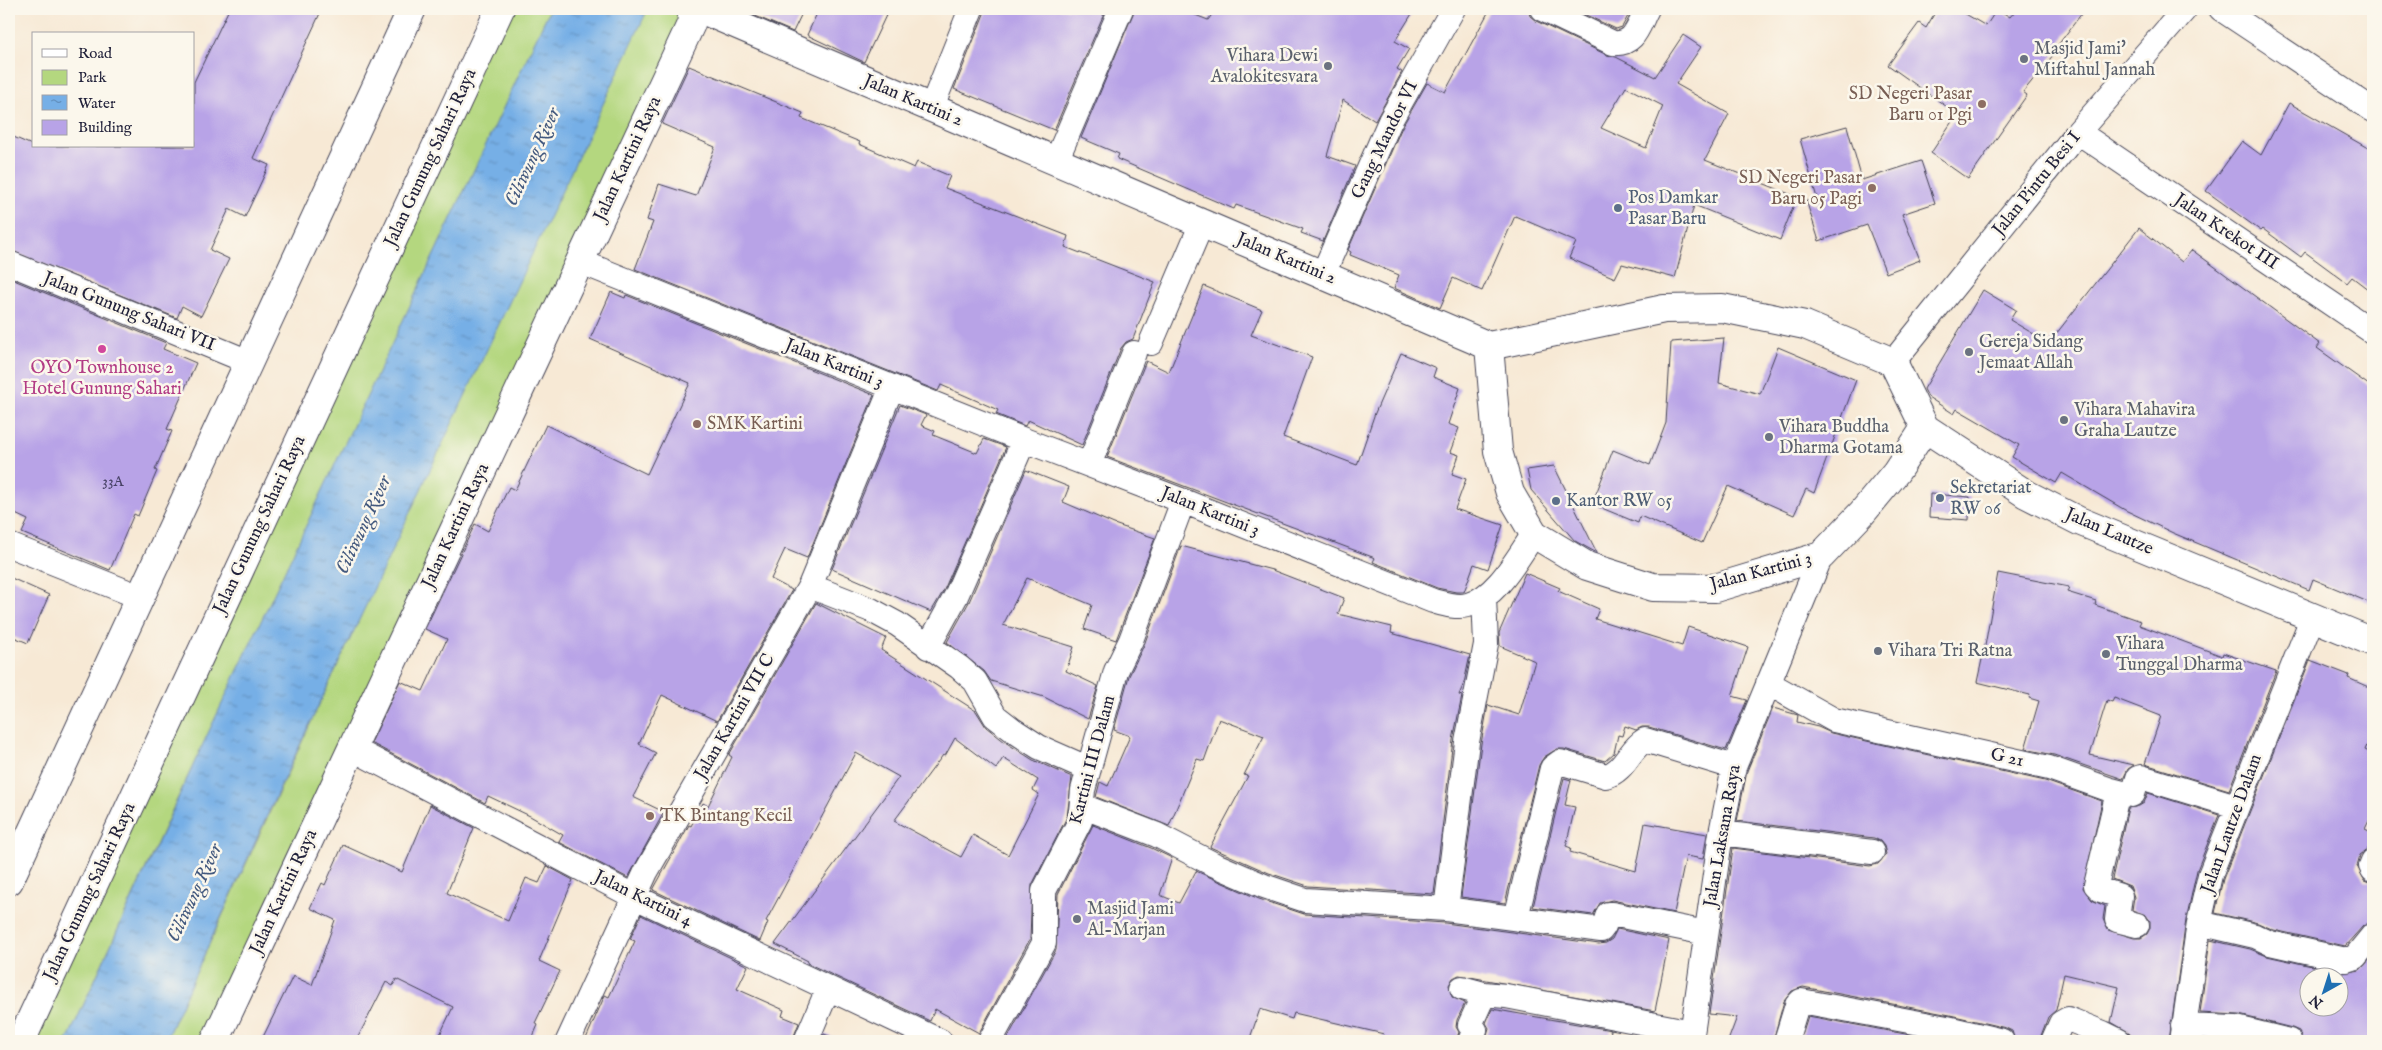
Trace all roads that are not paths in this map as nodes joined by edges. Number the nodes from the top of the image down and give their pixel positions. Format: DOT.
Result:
graph roads {
  1 [pos="412,9"];
  2 [pos="500,9"];
  3 [pos="693,9"];
  4 [pos="700,9"];
  5 [pos="971,9"];
  6 [pos="1121,9"];
  7 [pos="1453,9"];
  8 [pos="1542,9"];
  9 [pos="1647,9"];
  10 [pos="2221,9"];
  11 [pos="2180,10"];
  12 [pos="931,109"];
  13 [pos="2373,110"];
  14 [pos="2078,132"];
  15 [pos="1056,161"];
  16 [pos="1202,223"];
  17 [pos="581,262"];
  18 [pos="9,263"];
  19 [pos="1323,274"];
  20 [pos="2373,332"];
  21 [pos="1489,346"];
  22 [pos="249,362"];
  23 [pos="1893,362"];
  24 [pos="892,387"];
  25 [pos="1925,428"];
  26 [pos="1024,440"];
  27 [pos="1090,465"];
  28 [pos="1183,500"];
  29 [pos="1534,534"];
  30 [pos="9,545"];
  31 [pos="1821,556"];
  32 [pos="810,586"];
  33 [pos="1484,597"];
  34 [pos="140,598"];
  35 [pos="2313,616"];
  36 [pos="2373,642"];
  37 [pos="928,647"];
  38 [pos="1768,683"];
  39 [pos="350,748"];
  40 [pos="1734,767"];
  41 [pos="1089,769"];
  42 [pos="2118,792"];
  43 [pos="1082,806"];
  44 [pos="2236,806"];
  45 [pos="1721,833"];
  46 [pos="1872,852"];
  47 [pos="2373,861"];
  48 [pos="2373,870"];
  49 [pos="9,881"];
  50 [pos="635,897"];
  51 [pos="1446,909"];
  52 [pos="1516,918"];
  53 [pos="2200,923"];
  54 [pos="2137,925"];
  55 [pos="1706,932"];
  56 [pos="2373,935"];
  57 [pos="828,989"];
  58 [pos="2182,1034"];
  59 [pos="1691,1036"];
  60 [pos="21,1041"];
  61 [pos="215,1041"];
  62 [pos="568,1041"];
  63 [pos="806,1041"];
  64 [pos="940,1041"];
  65 [pos="990,1041"];
  66 [pos="1470,1041"];
  67 [pos="1786,1041"];
  68 [pos="2002,1041"];
  69 [pos="2052,1041"];
  70 [pos="2119,1041"];
  71 [pos="2289,1041"];
  1 -- 22 [label="street"];
  2 -- 60 [label="street, Jalan Gunung Sahari Raya"];
  3 -- 17 [label="street, Jalan Kartini Raya"];
  4 -- 12 [label="street, Jalan Kartini 2"];
  5 -- 12 [label="street"];
  6 -- 15 [label="street"];
  7 -- 19 [label="street, Gang Mandor VI"];
  8 -- 9 [label="street"];
  10 -- 13 [label="street"];
  11 -- 14 [label="street, Jalan Pintu Besi I"];
  12 -- 15 [label="street, Jalan Kartini 2"];
  14 -- 20 [label="street, Jalan Krekot III"];
  14 -- 23 [label="street, Jalan Pintu Besi I"];
  15 -- 16 [label="street, Jalan Kartini 2"];
  16 -- 19 [label="street, Jalan Kartini 2"];
  16 -- 27 [label="street"];
  17 -- 24 [label="street, Jalan Kartini 3"];
  17 -- 39 [label="street, Jalan Kartini Raya"];
  18 -- 22 [label="street, Jalan Gunung Sahari VII"];
  19 -- 21 [label="street, Jalan Kartini 2"];
  21 -- 23 [label="street"];
  21 -- 29 [label="street"];
  22 -- 34 [label="street"];
  23 -- 25 [label="street"];
  24 -- 26 [label="street, Jalan Kartini 3"];
  24 -- 32 [label="street, Jalan Kartini VII C"];
  25 -- 31 [label="street"];
  25 -- 35 [label="street, Jalan Lautze"];
  26 -- 27 [label="street, Jalan Kartini 3"];
  26 -- 37 [label="street"];
  27 -- 28 [label="street, Jalan Kartini 3"];
  28 -- 33 [label="street, Jalan Kartini 3"];
  28 -- 41 [label="street, Kartini III Dalam"];
  29 -- 31 [label="street, Jalan Kartini 3"];
  29 -- 33 [label="street"];
  30 -- 34 [label="street"];
  31 -- 38 [label="street, Jalan Laksana Raya"];
  32 -- 37 [label="street"];
  32 -- 50 [label="street, Jalan Kartini VII C"];
  33 -- 51 [label="street"];
  34 -- 49 [label="street"];
  35 -- 36 [label="street, Jalan Lautze"];
  35 -- 44 [label="street, Jalan Lautze Dalam"];
  37 -- 41 [label="street"];
  38 -- 40 [label="street, Jalan Laksana Raya"];
  38 -- 42 [label="street, G 21"];
  39 -- 50 [label="street, Jalan Kartini 4"];
  39 -- 61 [label="street, Jalan Kartini Raya"];
  40 -- 45 [label="street, Jalan Laksana Raya"];
  40 -- 52 [label="street"];
  41 -- 43 [label="street, Kartini III Dalam"];
  42 -- 44 [label="street"];
  42 -- 54 [label="street"];
  43 -- 51 [label="street"];
  43 -- 65 [label="street, Kartini III Dalam"];
  44 -- 53 [label="street, Jalan Lautze Dalam"];
  45 -- 46 [label="street"];
  45 -- 55 [label="street, Jalan Laksana Raya"];
  47 -- 48 [label="street"];
  50 -- 57 [label="street, Jalan Kartini 4"];
  50 -- 62 [label="street, Jalan Kartini VII C"];
  51 -- 52 [label="street"];
  52 -- 55 [label="street"];
  53 -- 56 [label="street"];
  53 -- 58 [label="street, Jalan Lautze Dalam"];
  55 -- 59 [label="street, Jalan Laksana Raya"];
  57 -- 63 [label="street"];
  57 -- 64 [label="street, Jalan Kartini 4"];
  58 -- 71 [label="street"];
  59 -- 66 [label="street"];
  67 -- 68 [label="street"];
  69 -- 70 [label="street"];
}
